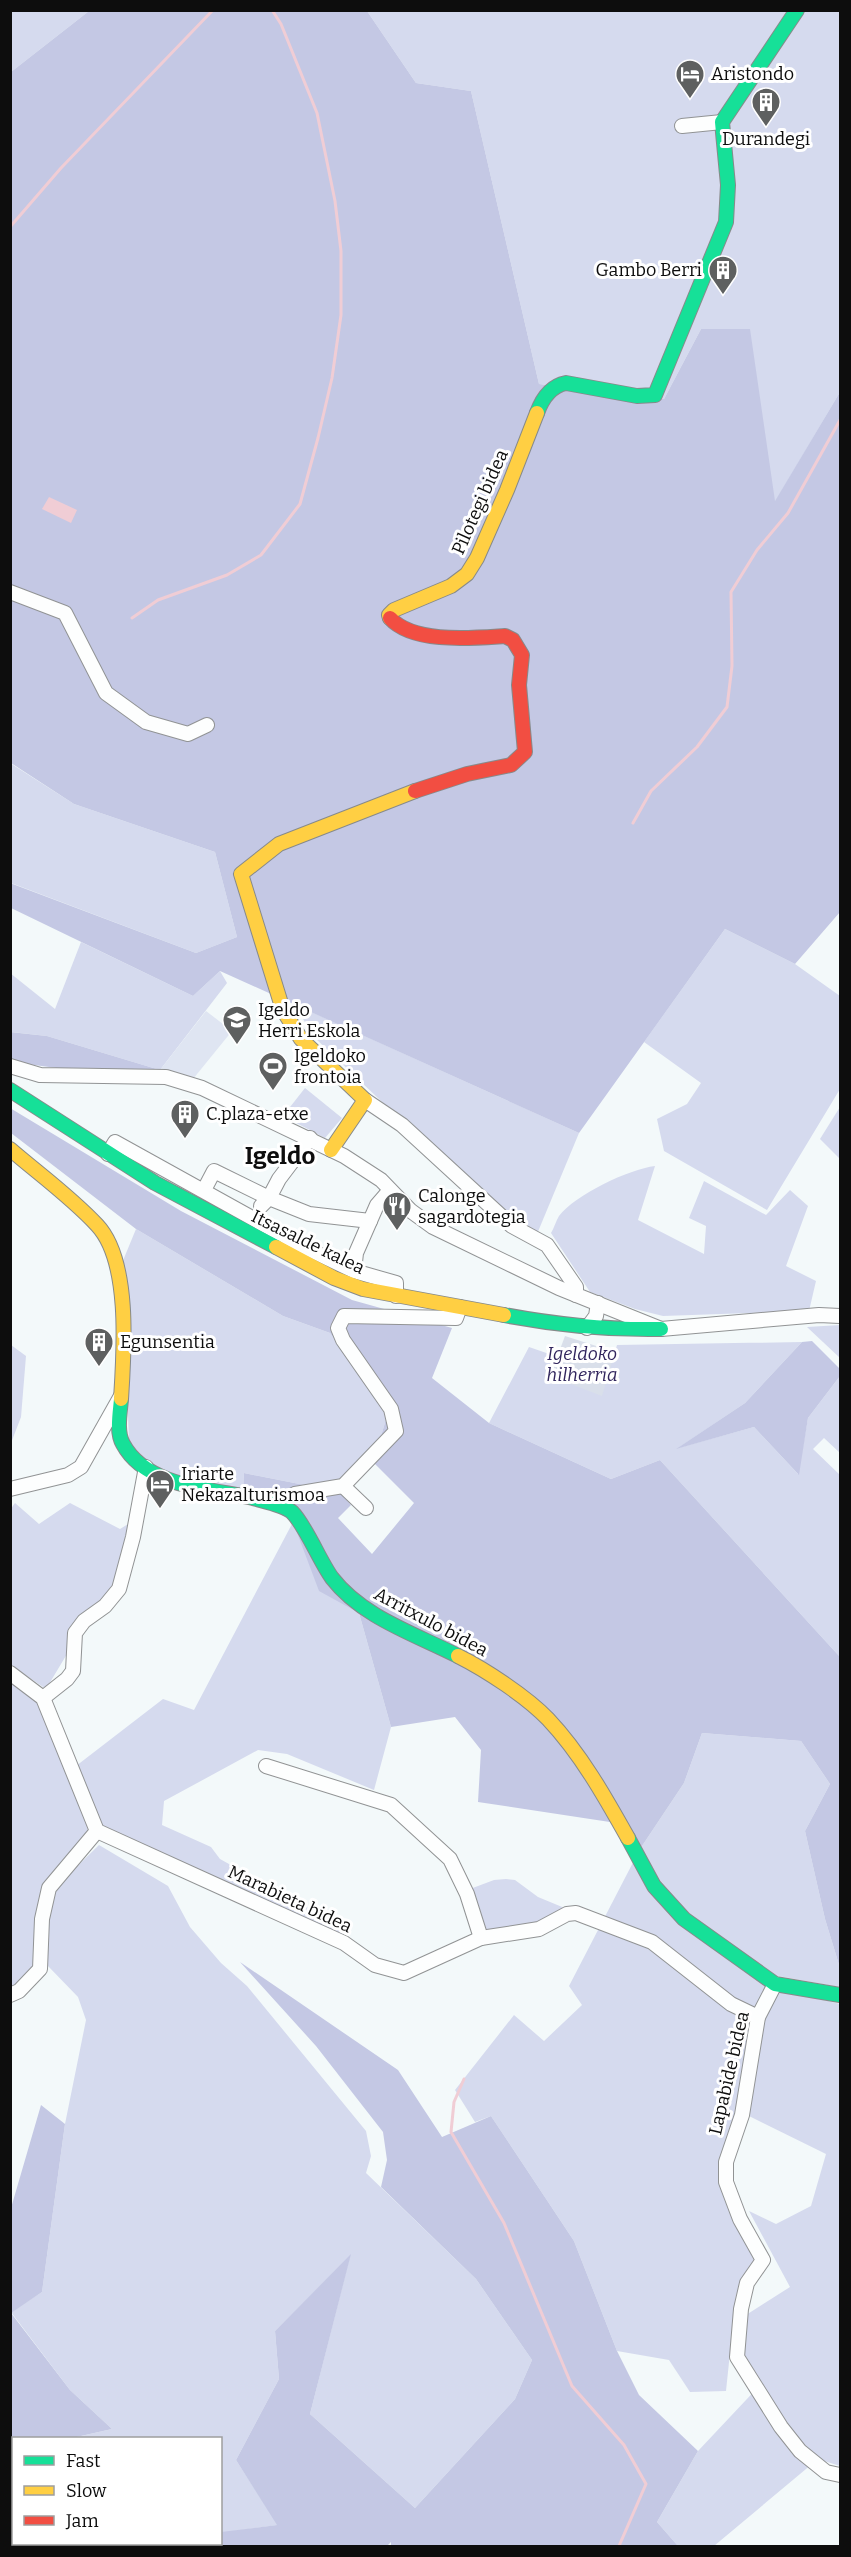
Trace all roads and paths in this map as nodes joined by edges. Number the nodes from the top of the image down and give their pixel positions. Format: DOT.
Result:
graph roads {
  1 [pos="796,10"];
  2 [pos="722,122"];
  3 [pos="682,126"];
  4 [pos="10,592"];
  5 [pos="207,725"];
  6 [pos="10,1066"];
  7 [pos="10,1090"];
  8 [pos="365,1100"];
  9 [pos="310,1138"];
  10 [pos="10,1149"];
  11 [pos="332,1150"];
  12 [pos="108,1154"];
  13 [pos="204,1190"];
  14 [pos="390,1190"];
  15 [pos="265,1202"];
  16 [pos="370,1221"];
  17 [pos="354,1270"];
  18 [pos="576,1295"];
  19 [pos="396,1296"];
  20 [pos="598,1303"];
  21 [pos="460,1307"];
  22 [pos="840,1316"];
  23 [pos="587,1328"];
  24 [pos="661,1329"];
  25 [pos="121,1396"];
  26 [pos="146,1467"];
  27 [pos="343,1486"];
  28 [pos="12,1489"];
  29 [pos="276,1504"];
  30 [pos="366,1508"];
  31 [pos="10,1673"];
  32 [pos="43,1698"];
  33 [pos="266,1766"];
  34 [pos="97,1831"];
  35 [pos="481,1938"];
  36 [pos="776,1983"];
  37 [pos="10,1995"];
  38 [pos="840,1995"];
  39 [pos="758,2017"];
  40 [pos="840,2475"];
  1 -- 2 [label="street"];
  2 -- 3 [label="street"];
  2 -- 8 [label="street, Pilotegi bidea"];
  4 -- 5 [label="street"];
  6 -- 9 [label="street"];
  7 -- 12 [label="street, Itsasalde kalea"];
  8 -- 11 [label="street"];
  8 -- 18 [label="street"];
  9 -- 11 [label="street"];
  9 -- 15 [label="street"];
  10 -- 25 [label="street, Arritxulo bidea"];
  11 -- 14 [label="street"];
  12 -- 13 [label="street"];
  12 -- 19 [label="street, Itsasalde kalea"];
  13 -- 15 [label="street"];
  13 -- 17 [label="street"];
  14 -- 16 [label="street"];
  14 -- 18 [label="street"];
  15 -- 16 [label="street"];
  16 -- 17 [label="street"];
  17 -- 19 [label="street"];
  18 -- 20 [label="street"];
  19 -- 21 [label="street, Itsasalde kalea"];
  20 -- 23 [label="street"];
  20 -- 24 [label="street"];
  21 -- 23 [label="street, Itsasalde kalea"];
  21 -- 27 [label="street"];
  22 -- 24 [label="street"];
  23 -- 24 [label="street, Itsasalde kalea"];
  25 -- 26 [label="street, Arritxulo bidea"];
  25 -- 28 [label="street"];
  26 -- 29 [label="street, Arritxulo bidea"];
  26 -- 32 [label="street"];
  27 -- 29 [label="street"];
  27 -- 30 [label="street"];
  29 -- 36 [label="street, Arritxulo bidea"];
  31 -- 32 [label="street"];
  32 -- 34 [label="street"];
  33 -- 35 [label="street"];
  34 -- 35 [label="street, Marabieta bidea"];
  34 -- 37 [label="street"];
  35 -- 39 [label="street, Marabieta bidea"];
  36 -- 38 [label="street, Arritxulo bidea"];
  36 -- 39 [label="street, Lapabide bidea"];
  39 -- 40 [label="street, Lapabide bidea"];
}
